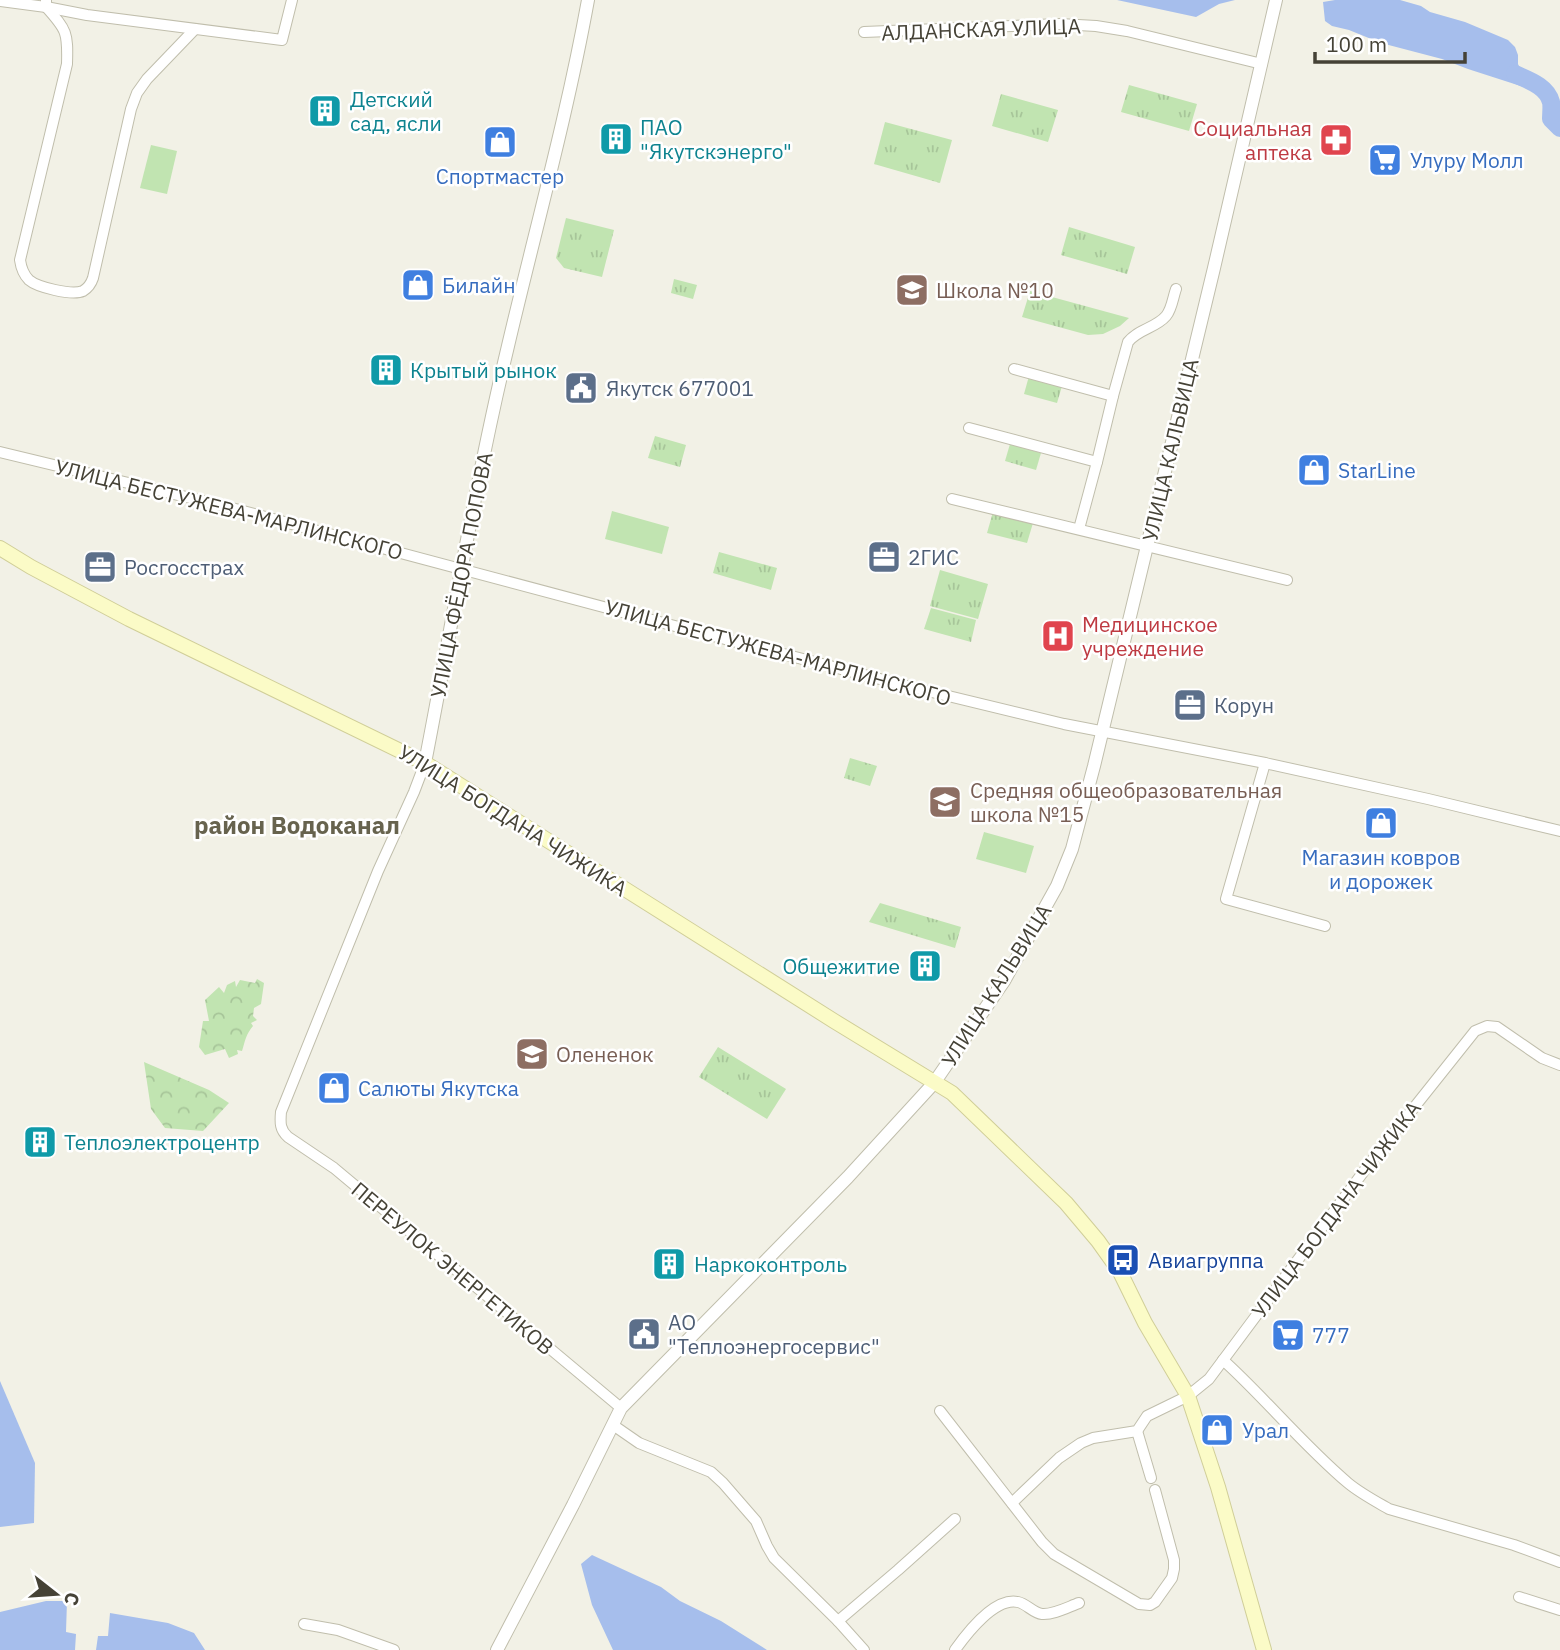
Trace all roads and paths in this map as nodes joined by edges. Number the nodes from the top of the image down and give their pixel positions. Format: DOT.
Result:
graph roads {
  1 [pos="292,0"];
  2 [pos="588,0"];
  3 [pos="1276,0"];
  4 [pos="0,1"];
  5 [pos="46,4"];
  6 [pos="195,29"];
  7 [pos="864,32"];
  8 [pos="1262,64"];
  9 [pos="1176,289"];
  10 [pos="1014,369"];
  11 [pos="1113,396"];
  12 [pos="970,428"];
  13 [pos="0,452"];
  14 [pos="1097,462"];
  15 [pos="952,499"];
  16 [pos="1079,529"];
  17 [pos="1148,546"];
  18 [pos="0,548"];
  19 [pos="463,568"];
  20 [pos="1287,580"];
  21 [pos="1103,732"];
  22 [pos="425,763"];
  23 [pos="1265,763"];
  24 [pos="1560,831"];
  25 [pos="1325,926"];
  26 [pos="1560,1065"];
  27 [pos="934,1083"];
  28 [pos="283,1132"];
  29 [pos="1223,1360"];
  30 [pos="1188,1396"];
  31 [pos="621,1408"];
  32 [pos="940,1411"];
  33 [pos="613,1425"];
  34 [pos="1138,1431"];
  35 [pos="1151,1478"];
  36 [pos="1155,1490"];
  37 [pos="1012,1503"];
  38 [pos="955,1519"];
  39 [pos="1560,1562"];
  40 [pos="1518,1597"];
  41 [pos="1079,1603"];
  42 [pos="1560,1610"];
  43 [pos="838,1621"];
  44 [pos="304,1624"];
  45 [pos="394,1650"];
  46 [pos="497,1650"];
  47 [pos="864,1650"];
  48 [pos="956,1650"];
  49 [pos="1264,1650"];
  1 -- 6 [label="street"];
  2 -- 19 [label="street, УЛИЦА ФЁДОРА ПОПОВА"];
  3 -- 8 [label="street, УЛИЦА КАЛЬВИЦА"];
  4 -- 5 [label="street"];
  5 -- 6 [label="street"];
  5 -- 6 [label="street"];
  7 -- 8 [label="street, АЛДАНСКАЯ УЛИЦА"];
  8 -- 17 [label="street, УЛИЦА КАЛЬВИЦА"];
  9 -- 11 [label="street"];
  10 -- 11 [label="street"];
  11 -- 14 [label="street"];
  12 -- 14 [label="street"];
  13 -- 19 [label="street, УЛИЦА БЕСТУЖЕВА-МАРЛИНСКОГО"];
  14 -- 16 [label="street"];
  15 -- 16 [label="street"];
  16 -- 17 [label="street"];
  17 -- 20 [label="street"];
  17 -- 21 [label="street, УЛИЦА КАЛЬВИЦА"];
  18 -- 22 [label="main road, УЛИЦА БОГДАНА ЧИЖИКА"];
  19 -- 21 [label="street, УЛИЦА БЕСТУЖЕВА-МАРЛИНСКОГО"];
  19 -- 22 [label="street, УЛИЦА ФЁДОРА ПОПОВА"];
  21 -- 23 [label="street, УЛИЦА БЕСТУЖЕВА-МАРЛИНСКОГО"];
  21 -- 27 [label="street, УЛИЦА КАЛЬВИЦА"];
  22 -- 27 [label="main road, УЛИЦА БОГДАНА ЧИЖИКА"];
  22 -- 28 [label="street, УЛИЦА ФЁДОРА ПОПОВА"];
  23 -- 24 [label="street, УЛИЦА БЕСТУЖЕВА-МАРЛИНСКОГО"];
  23 -- 25 [label="street"];
  26 -- 29 [label="street, УЛИЦА БОГДАНА ЧИЖИКА"];
  27 -- 30 [label="main road, УЛИЦА БОГДАНА ЧИЖИКА"];
  27 -- 31 [label="street, УЛИЦА КАЛЬВИЦА"];
  28 -- 31 [label="street, ПЕРЕУЛОК ЭНЕРГЕТИКОВ"];
  29 -- 30 [label="street, УЛИЦА БОГДАНА ЧИЖИКА"];
  29 -- 39 [label="street"];
  30 -- 34 [label="street, УЛИЦА БОГДАНА ЧИЖИКА"];
  30 -- 49 [label="main road, УЛИЦА БОГДАНА ЧИЖИКА"];
  31 -- 33 [label="street, УЛИЦА КАЛЬВИЦА"];
  32 -- 37 [label="street"];
  33 -- 43 [label="street"];
  33 -- 46 [label="street, УЛИЦА КАЛЬВИЦА"];
  34 -- 35 [label="street"];
  34 -- 37 [label="street"];
  36 -- 37 [label="street"];
  38 -- 43 [label="street"];
  40 -- 42 [label="street"];
  41 -- 48 [label="street"];
  43 -- 47 [label="street"];
  44 -- 45 [label="street"];
}
